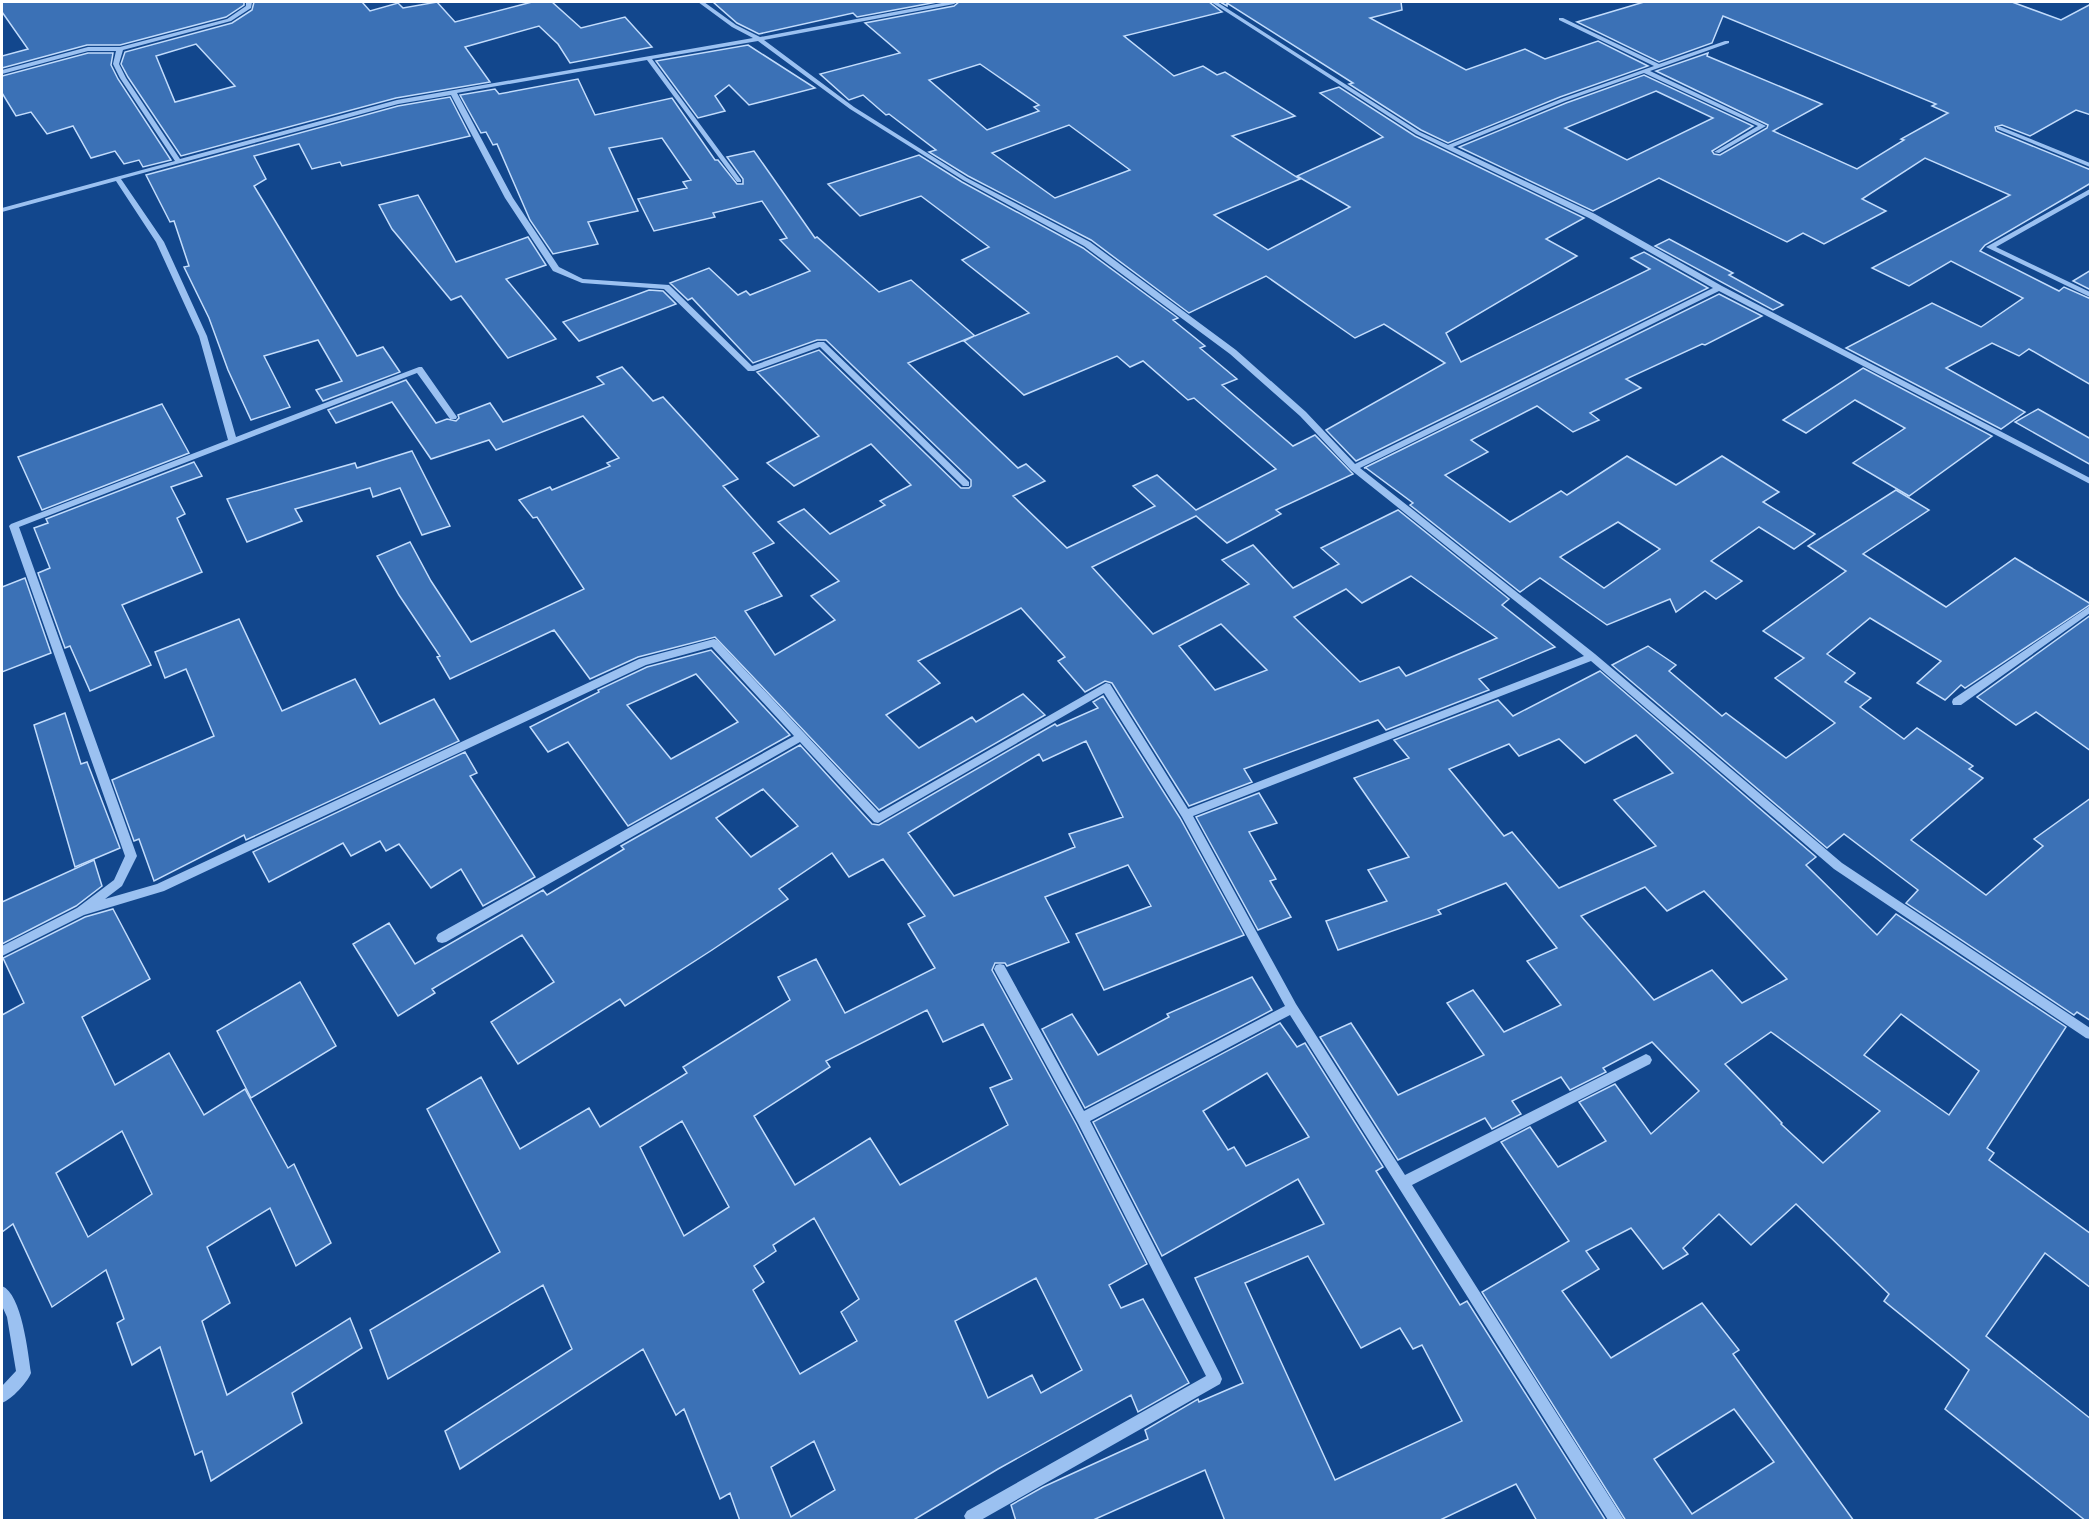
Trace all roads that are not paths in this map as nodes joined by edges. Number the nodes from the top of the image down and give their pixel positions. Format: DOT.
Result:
graph roads {
  1 [pos="249,2"];
  2 [pos="700,2"];
  3 [pos="954,2"];
  4 [pos="1214,2"];
  5 [pos="1561,19"];
  6 [pos="759,39"];
  7 [pos="1727,42"];
  8 [pos="120,49"];
  9 [pos="648,58"];
  10 [pos="1659,66"];
  11 [pos="1644,71"];
  12 [pos="2,72"];
  13 [pos="453,92"];
  14 [pos="1999,128"];
  15 [pos="1448,147"];
  16 [pos="1717,152"];
  17 [pos="178,162"];
  18 [pos="2091,165"];
  19 [pos="117,178"];
  20 [pos="738,182"];
  21 [pos="2091,191"];
  22 [pos="2,210"];
  23 [pos="1719,288"];
  24 [pos="2091,295"];
  25 [pos="453,417"];
  26 [pos="233,441"];
  27 [pos="1354,468"];
  28 [pos="2091,481"];
  29 [pos="966,484"];
  30 [pos="2,523"];
  31 [pos="14,526"];
  32 [pos="2091,609"];
  33 [pos="1592,657"];
  34 [pos="1958,702"];
  35 [pos="800,737"];
  36 [pos="1186,814"];
  37 [pos="81,911"];
  38 [pos="442,938"];
  39 [pos="2,951"];
  40 [pos="1000,969"];
  41 [pos="1292,1008"];
  42 [pos="2091,1034"];
  43 [pos="1646,1060"];
  44 [pos="1082,1119"];
  45 [pos="1403,1183"];
  46 [pos="2,1293"];
  47 [pos="2,1396"];
  48 [pos="974,1521"];
  49 [pos="1616,1521"];
  1 -- 8 [label="street"];
  2 -- 6 [label="street"];
  3 -- 6 [label="street"];
  4 -- 15 [label="street"];
  5 -- 10 [label="street"];
  6 -- 9 [label="street"];
  6 -- 27 [label="street"];
  7 -- 10 [label="street"];
  8 -- 12 [label="street"];
  8 -- 17 [label="street"];
  9 -- 13 [label="street"];
  9 -- 20 [label="street"];
  10 -- 11 [label="street"];
  11 -- 15 [label="street"];
  11 -- 16 [label="street"];
  13 -- 17 [label="street"];
  13 -- 29 [label="street"];
  14 -- 18 [label="street"];
  15 -- 23 [label="street"];
  17 -- 19 [label="street"];
  19 -- 22 [label="street"];
  19 -- 26 [label="street"];
  21 -- 24 [label="street"];
  23 -- 27 [label="street"];
  23 -- 28 [label="street"];
  25 -- 26 [label="street"];
  26 -- 31 [label="street"];
  27 -- 33 [label="street"];
  30 -- 31 [label="street"];
  31 -- 37 [label="street"];
  32 -- 34 [label="street"];
  33 -- 36 [label="street"];
  33 -- 42 [label="street"];
  35 -- 36 [label="street"];
  35 -- 37 [label="street"];
  35 -- 38 [label="street"];
  36 -- 41 [label="street"];
  37 -- 39 [label="street"];
  40 -- 44 [label="street"];
  41 -- 44 [label="street"];
  41 -- 45 [label="street"];
  43 -- 45 [label="street"];
  44 -- 48 [label="street"];
  45 -- 49 [label="street"];
  46 -- 47 [label="street"];
}
